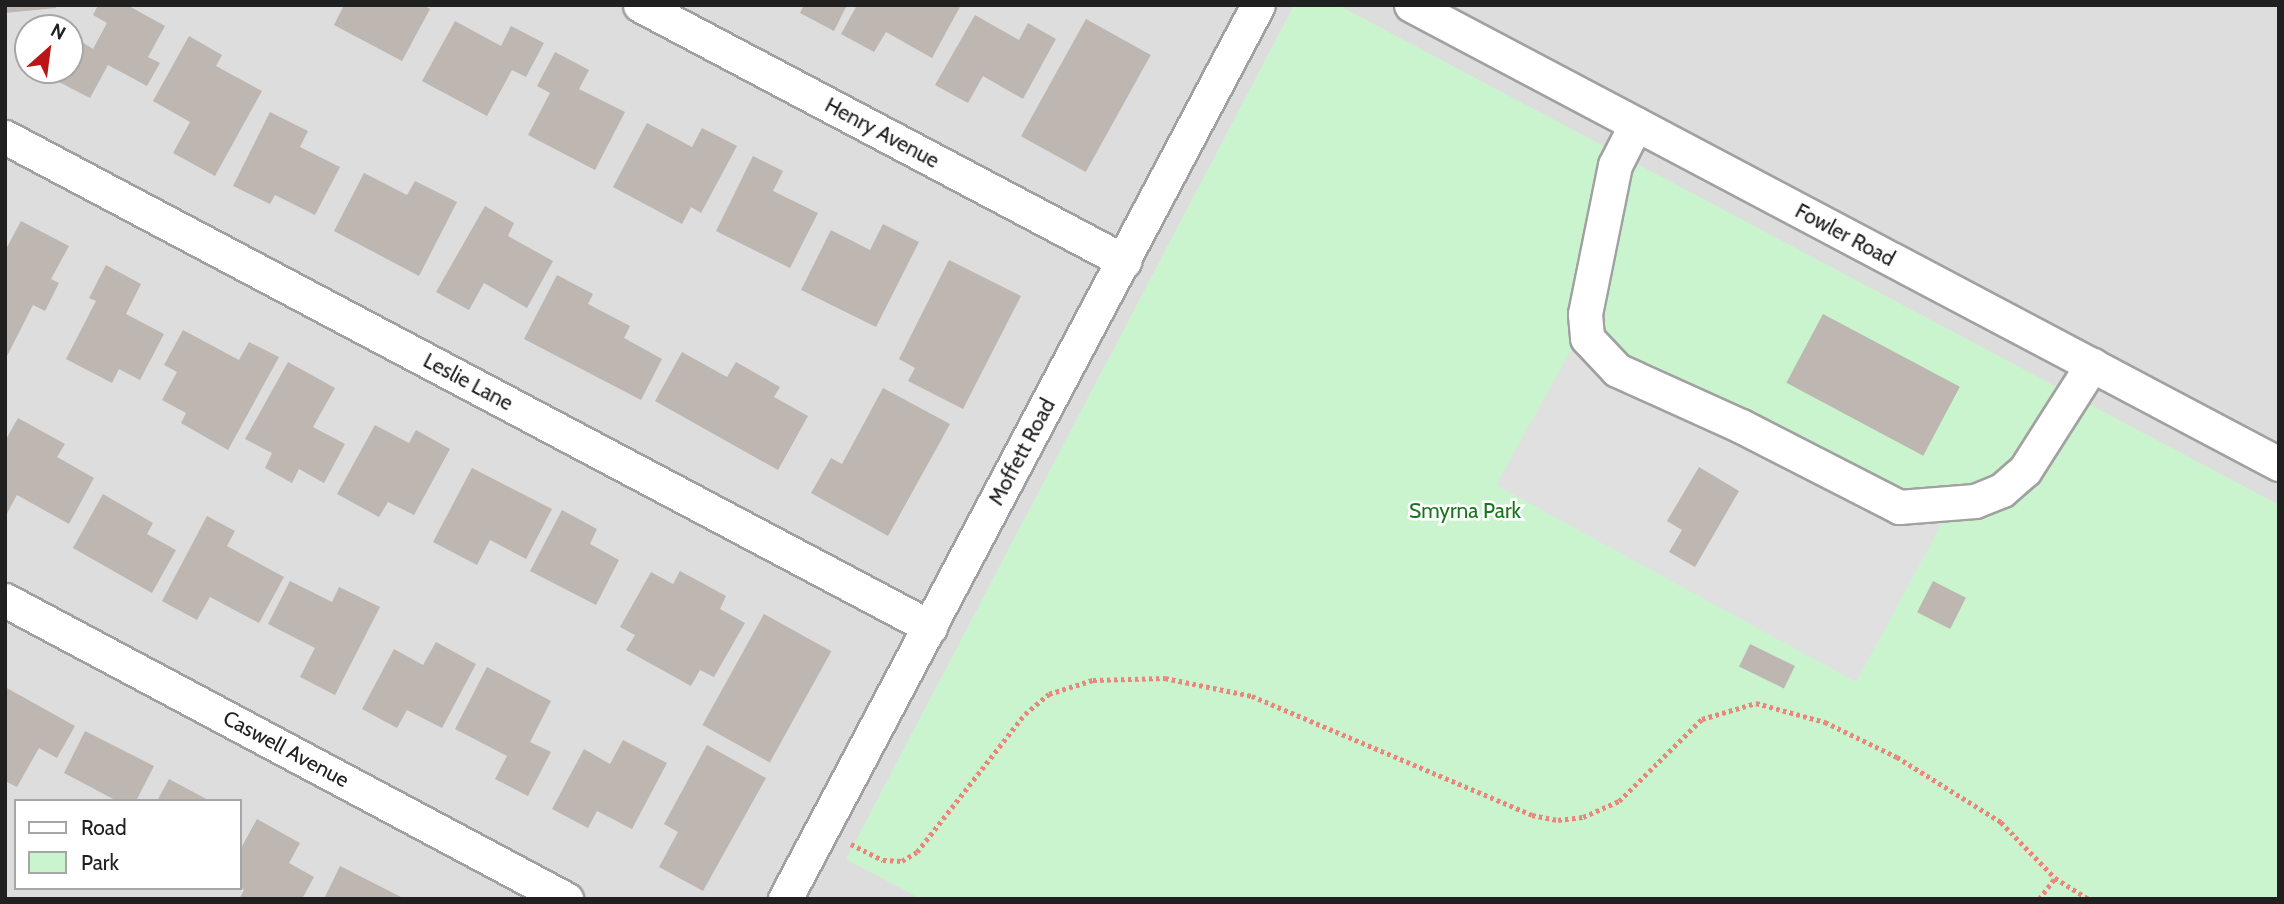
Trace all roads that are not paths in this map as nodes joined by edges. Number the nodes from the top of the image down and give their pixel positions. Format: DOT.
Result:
graph roads {
  1 [pos="640,5"];
  2 [pos="1258,5"];
  3 [pos="1412,5"];
  4 [pos="1636,124"];
  5 [pos="5,137"];
  6 [pos="1124,261"];
  7 [pos="2092,365"];
  8 [pos="2279,464"];
  9 [pos="5,600"];
  10 [pos="930,626"];
  11 [pos="566,899"];
  12 [pos="785,899"];
  1 -- 6 [label="street, Henry Avenue"];
  2 -- 6 [label="street, Moffett Road"];
  3 -- 4 [label="street, Fowler Road"];
  4 -- 7 [label="street, Fowler Road"];
  4 -- 7 [label="street"];
  5 -- 10 [label="street, Leslie Lane"];
  6 -- 10 [label="street, Moffett Road"];
  7 -- 8 [label="street, Fowler Road"];
  9 -- 11 [label="street, Caswell Avenue"];
  10 -- 12 [label="street, Moffett Road"];
}
